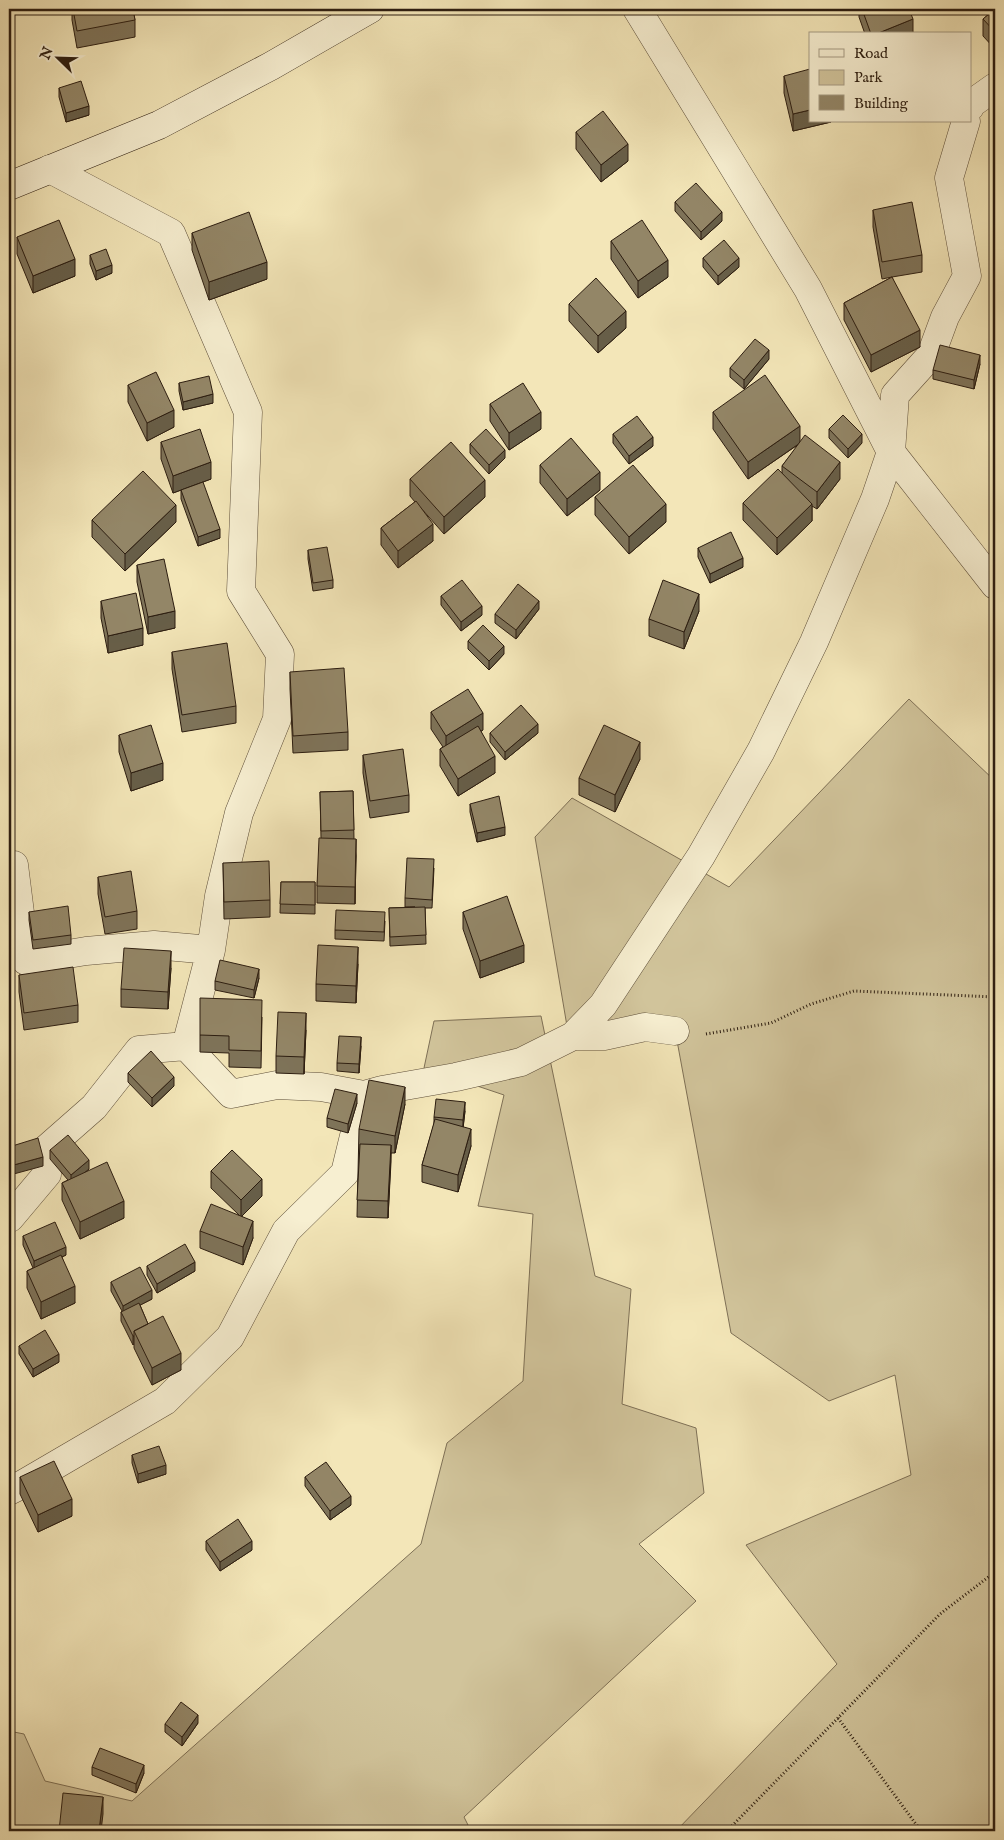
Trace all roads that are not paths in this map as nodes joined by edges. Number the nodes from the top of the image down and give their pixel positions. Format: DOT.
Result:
graph roads {
  1 [pos="370,9"];
  2 [pos="637,9"];
  3 [pos="995,87"];
  4 [pos="972,103"];
  5 [pos="966,122"];
  6 [pos="50,169"];
  7 [pos="9,186"];
  8 [pos="892,452"];
  9 [pos="995,585"];
  10 [pos="9,866"];
  11 [pos="211,950"];
  12 [pos="675,1031"];
  13 [pos="573,1036"];
  14 [pos="186,1046"];
  15 [pos="364,1095"];
  16 [pos="10,1218"];
  17 [pos="9,1491"];
  1 -- 6 [label="street"];
  2 -- 8 [label="street"];
  3 -- 4 [label="street"];
  5 -- 8 [label="street"];
  6 -- 7 [label="street"];
  6 -- 11 [label="street"];
  8 -- 9 [label="street"];
  8 -- 13 [label="street"];
  10 -- 11 [label="street"];
  11 -- 14 [label="street"];
  12 -- 13 [label="street"];
  13 -- 15 [label="street"];
  14 -- 15 [label="street"];
  14 -- 16 [label="street"];
  15 -- 17 [label="street"];
}
